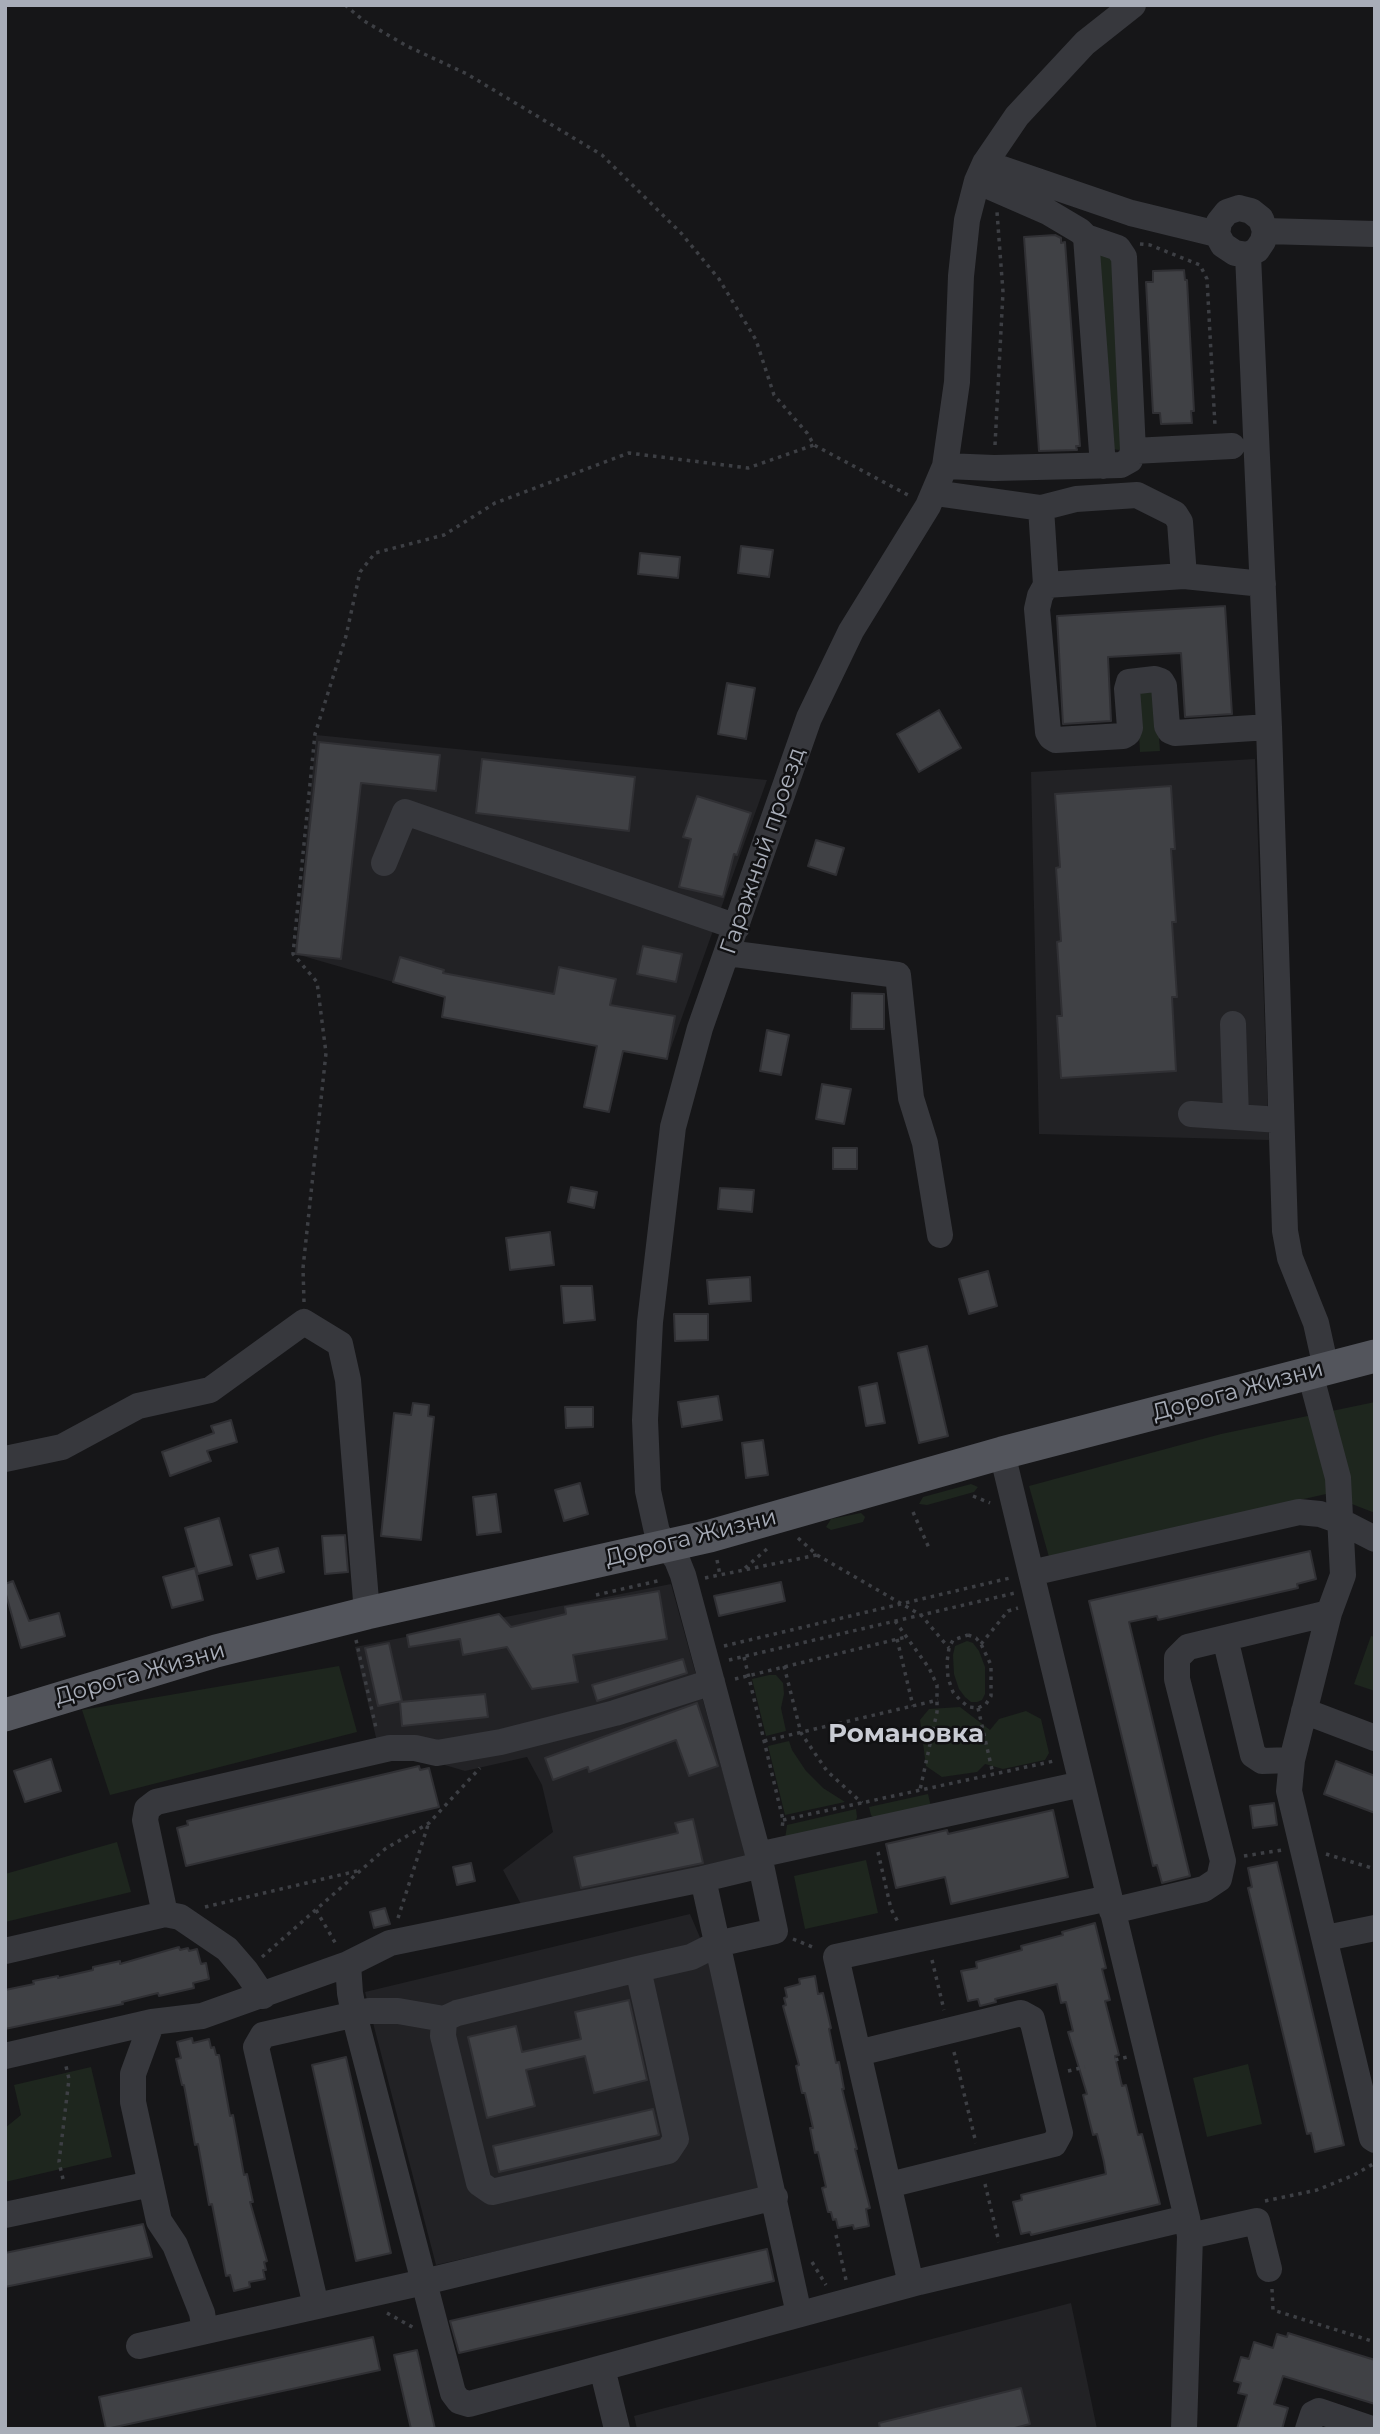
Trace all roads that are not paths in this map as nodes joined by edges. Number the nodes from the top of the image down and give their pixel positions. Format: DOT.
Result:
graph roads {
  1 [pos="1133,5"];
  2 [pos="988,178"];
  3 [pos="1265,231"];
  4 [pos="1217,234"];
  5 [pos="1375,234"];
  6 [pos="1086,237"];
  7 [pos="1248,255"];
  8 [pos="1224,447"];
  9 [pos="1133,451"];
  10 [pos="945,466"];
  11 [pos="1103,466"];
  12 [pos="932,500"];
  13 [pos="1041,508"];
  14 [pos="1184,576"];
  15 [pos="1263,584"];
  16 [pos="1046,585"];
  17 [pos="1269,727"];
  18 [pos="384,863"];
  19 [pos="737,927"];
  20 [pos="727,953"];
  21 [pos="1233,1024"];
  22 [pos="1191,1114"];
  23 [pos="1236,1117"];
  24 [pos="1280,1120"];
  25 [pos="940,1235"];
  26 [pos="1375,1356"];
  27 [pos="1318,1370"];
  28 [pos="1002,1453"];
  29 [pos="5,1459"];
  30 [pos="1340,1521"];
  31 [pos="1375,1539"];
  32 [pos="666,1546"];
  33 [pos="1034,1588"];
  34 [pos="1329,1613"];
  35 [pos="359,1615"];
  36 [pos="1225,1638"];
  37 [pos="708,1671"];
  38 [pos="1304,1711"];
  39 [pos="5,1715"];
  40 [pos="1375,1738"];
  41 [pos="1292,1760"];
  42 [pos="1082,1784"];
  43 [pos="767,1857"];
  44 [pos="703,1879"];
  45 [pos="1110,1904"];
  46 [pos="173,1916"];
  47 [pos="1375,1928"];
  48 [pos="1326,1938"];
  49 [pos="717,1944"];
  50 [pos="5,1951"];
  51 [pos="348,1964"];
  52 [pos="638,1969"];
  53 [pos="263,1996"];
  54 [pos="355,2014"];
  55 [pos="444,2020"];
  56 [pos="152,2022"];
  57 [pos="858,2053"];
  58 [pos="5,2056"];
  59 [pos="1375,2140"];
  60 [pos="151,2184"];
  61 [pos="889,2185"];
  62 [pos="775,2197"];
  63 [pos="5,2215"];
  64 [pos="1189,2227"];
  65 [pos="1269,2269"];
  66 [pos="424,2282"];
  67 [pos="911,2284"];
  68 [pos="316,2306"];
  69 [pos="799,2314"];
  70 [pos="205,2331"];
  71 [pos="139,2346"];
  72 [pos="602,2368"];
  73 [pos="617,2429"];
  74 [pos="1184,2429"];
  75 [pos="1308,2429"];
  76 [pos="1372,2429"];
  1 -- 2 [label="street, Гаражный проезд"];
  2 -- 4 [label="street"];
  2 -- 6 [label="street"];
  2 -- 10 [label="street, Гаражный проезд"];
  3 -- 4 [label="street"];
  3 -- 5 [label="street"];
  3 -- 7 [label="street"];
  4 -- 7 [label="street"];
  6 -- 9 [label="street"];
  6 -- 11 [label="street"];
  7 -- 15 [label="street"];
  8 -- 9 [label="street"];
  9 -- 11 [label="street"];
  10 -- 11 [label="street"];
  10 -- 12 [label="street, Гаражный проезд"];
  12 -- 13 [label="street"];
  12 -- 19 [label="street, Гаражный проезд"];
  13 -- 14 [label="street"];
  13 -- 16 [label="street"];
  14 -- 15 [label="street"];
  14 -- 16 [label="street"];
  15 -- 17 [label="street"];
  16 -- 17 [label="street"];
  17 -- 24 [label="street"];
  18 -- 19 [label="street"];
  19 -- 20 [label="street, Гаражный проезд"];
  20 -- 25 [label="street"];
  20 -- 32 [label="street, Гаражный проезд"];
  21 -- 23 [label="street"];
  22 -- 23 [label="street"];
  23 -- 24 [label="street"];
  24 -- 27 [label="street"];
  26 -- 27 [label="main road, Дорога Жизни"];
  27 -- 28 [label="main road, Дорога Жизни"];
  27 -- 30 [label="street"];
  28 -- 32 [label="main road, Дорога Жизни"];
  28 -- 33 [label="street"];
  29 -- 35 [label="street"];
  30 -- 31 [label="street"];
  30 -- 33 [label="street"];
  30 -- 34 [label="street"];
  32 -- 35 [label="main road, Дорога Жизни"];
  32 -- 37 [label="street, Гаражный проезд"];
  33 -- 42 [label="street"];
  34 -- 36 [label="street"];
  34 -- 38 [label="street"];
  35 -- 39 [label="main road, Дорога Жизни"];
  36 -- 41 [label="street"];
  36 -- 45 [label="street"];
  37 -- 43 [label="street, Гаражный проезд"];
  37 -- 46 [label="street"];
  38 -- 40 [label="street"];
  38 -- 41 [label="street"];
  41 -- 48 [label="street"];
  42 -- 43 [label="street"];
  42 -- 45 [label="street"];
  43 -- 44 [label="street"];
  43 -- 49 [label="street, Гаражный проезд"];
  44 -- 49 [label="street"];
  44 -- 51 [label="street"];
  45 -- 57 [label="street"];
  45 -- 64 [label="street"];
  46 -- 50 [label="street"];
  46 -- 53 [label="street"];
  47 -- 48 [label="street"];
  48 -- 59 [label="street"];
  49 -- 52 [label="street"];
  49 -- 62 [label="street"];
  51 -- 53 [label="street"];
  51 -- 54 [label="street"];
  52 -- 55 [label="street"];
  52 -- 55 [label="street"];
  53 -- 56 [label="street"];
  54 -- 55 [label="street"];
  54 -- 66 [label="street"];
  54 -- 68 [label="street"];
  56 -- 58 [label="street"];
  56 -- 60 [label="street"];
  57 -- 61 [label="street"];
  57 -- 61 [label="street"];
  60 -- 63 [label="street"];
  60 -- 70 [label="street"];
  61 -- 67 [label="street"];
  62 -- 66 [label="street"];
  62 -- 69 [label="street"];
  64 -- 65 [label="street"];
  64 -- 67 [label="street"];
  64 -- 74 [label="street"];
  66 -- 68 [label="street"];
  66 -- 72 [label="street"];
  67 -- 69 [label="street"];
  68 -- 70 [label="street"];
  69 -- 72 [label="street"];
  70 -- 71 [label="street"];
  72 -- 73 [label="street"];
  75 -- 76 [label="street"];
}
